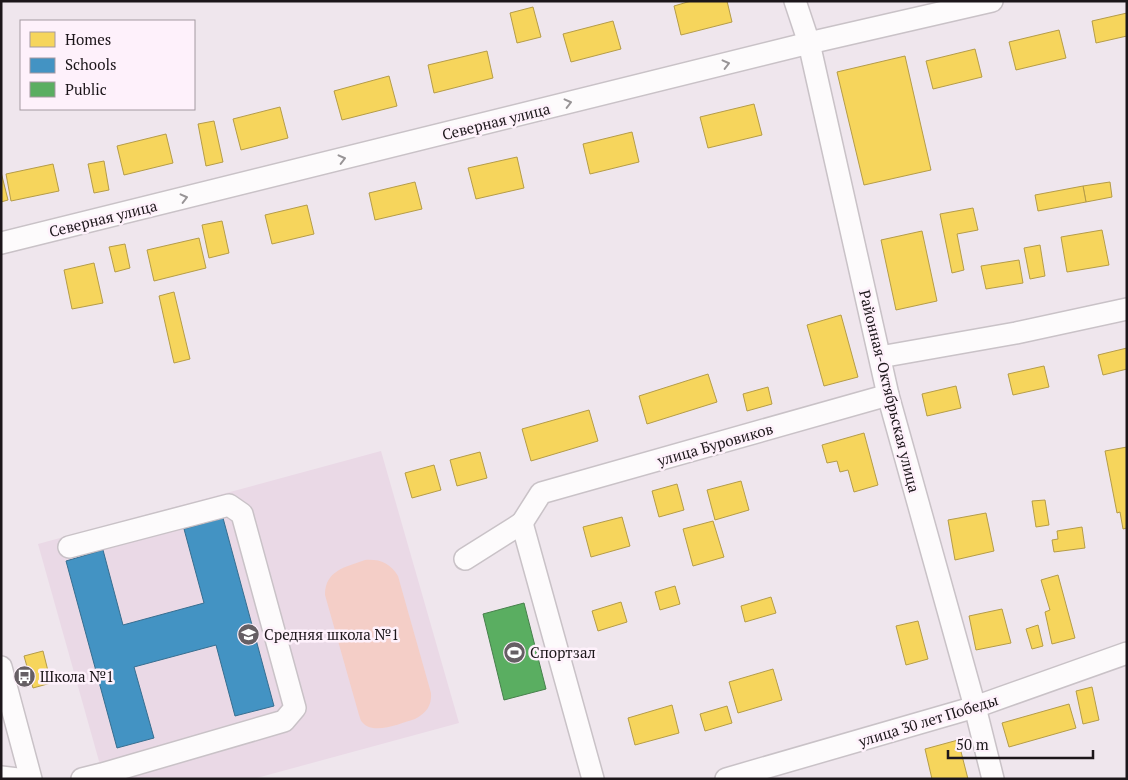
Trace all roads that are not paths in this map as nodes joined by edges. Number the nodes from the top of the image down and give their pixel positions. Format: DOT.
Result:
graph roads {
  1 [pos="795,1"];
  2 [pos="992,1"];
  3 [pos="808,44"];
  4 [pos="1,243"];
  5 [pos="1127,310"];
  6 [pos="880,358"];
  7 [pos="888,395"];
  8 [pos="522,522"];
  9 [pos="69,547"];
  10 [pos="465,559"];
  11 [pos="1127,653"];
  12 [pos="1,667"];
  13 [pos="975,707"];
  14 [pos="26,775"];
  15 [pos="1,777"];
  16 [pos="82,779"];
  17 [pos="593,779"];
  18 [pos="726,779"];
  19 [pos="993,779"];
  1 -- 3 [label="street, Районная-Октябрьская улица"];
  2 -- 3 [label="street, Северная улица"];
  4 -- 3 [label="street, Северная улица, one-way"];
  3 -- 6 [label="street, Районная-Октябрьская улица"];
  5 -- 6 [label="street"];
  6 -- 7 [label="street, Районная-Октябрьская улица"];
  7 -- 8 [label="street, улица Буровиков"];
  7 -- 13 [label="street, Районная-Октябрьская улица"];
  8 -- 10 [label="street"];
  8 -- 17 [label="street"];
  9 -- 16 [label="street"];
  11 -- 13 [label="street, улица 30 лет Победы"];
  12 -- 14 [label="street"];
  13 -- 18 [label="street, улица 30 лет Победы"];
  13 -- 19 [label="street, Районная-Октябрьская улица"];
  14 -- 15 [label="street"];
}
